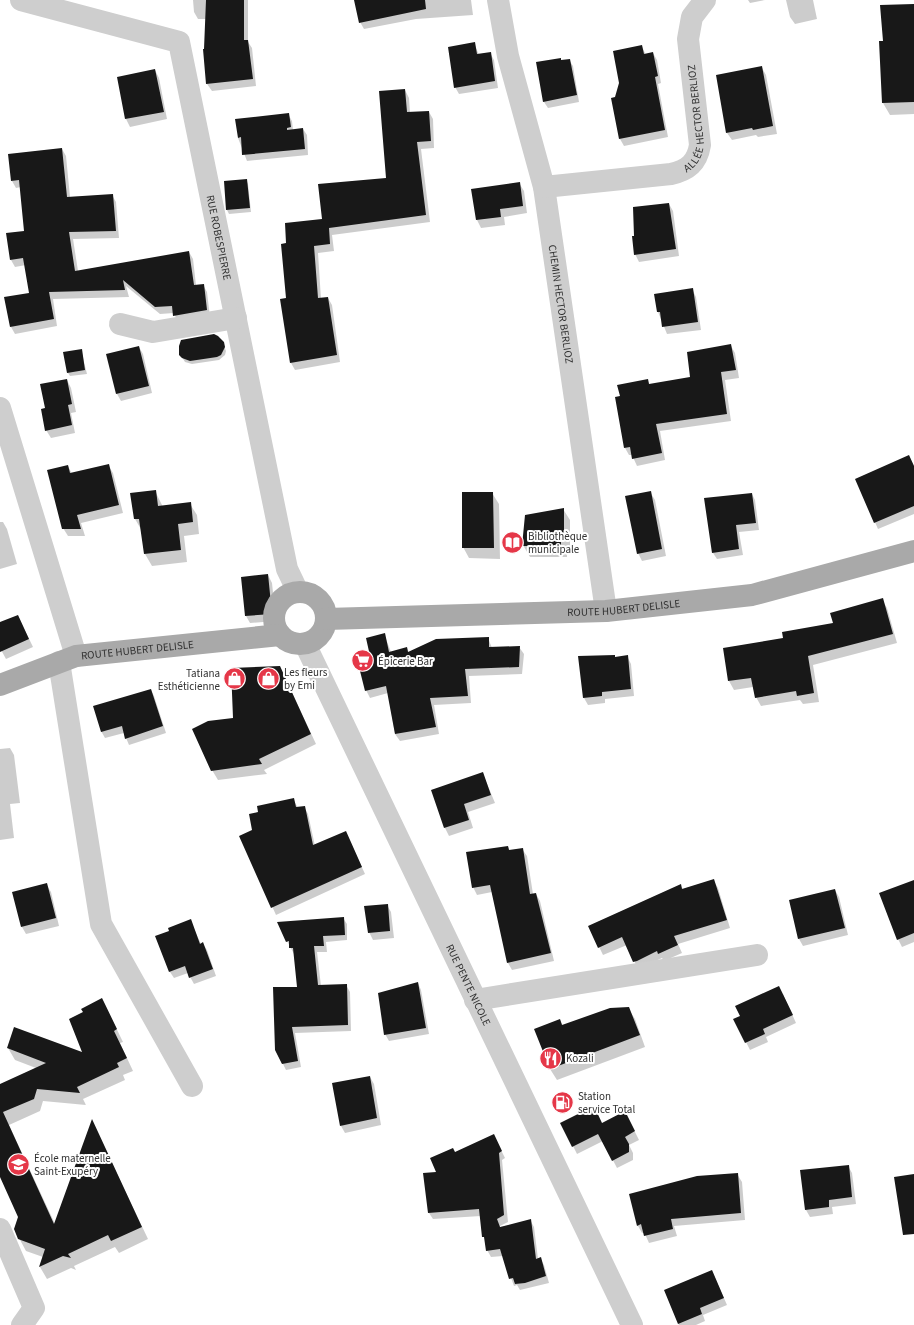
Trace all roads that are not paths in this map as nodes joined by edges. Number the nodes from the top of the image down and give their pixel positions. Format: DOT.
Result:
graph roads {
  1 [pos="21,0"];
  2 [pos="498,0"];
  3 [pos="705,0"];
  4 [pos="544,187"];
  5 [pos="236,318"];
  6 [pos="120,324"];
  7 [pos="0,408"];
  8 [pos="914,551"];
  9 [pos="298,592"];
  10 [pos="606,611"];
  11 [pos="326,619"];
  12 [pos="280,635"];
  13 [pos="305,644"];
  14 [pos="68,659"];
  15 [pos="0,685"];
  16 [pos="757,955"];
  17 [pos="475,1000"];
  18 [pos="192,1086"];
  19 [pos="0,1229"];
  20 [pos="28,1316"];
  21 [pos="632,1325"];
  1 -- 5 [label="street, RUE ROBESPIERRE"];
  2 -- 4 [label="street, CHEMIN HECTOR BERLIOZ"];
  3 -- 4 [label="street, ALLÉE HECTOR BERLIOZ"];
  4 -- 10 [label="street, CHEMIN HECTOR BERLIOZ"];
  5 -- 6 [label="street"];
  5 -- 9 [label="street, RUE ROBESPIERRE"];
  7 -- 14 [label="street"];
  8 -- 10 [label="main road, ROUTE HUBERT DELISLE"];
  9 -- 11 [label="main road"];
  9 -- 12 [label="main road"];
  10 -- 11 [label="main road, ROUTE HUBERT DELISLE"];
  11 -- 13 [label="main road"];
  12 -- 13 [label="main road"];
  12 -- 14 [label="main road, ROUTE HUBERT DELISLE"];
  13 -- 17 [label="street, RUE PENTE NICOLE"];
  14 -- 15 [label="main road, ROUTE HUBERT DELISLE"];
  14 -- 18 [label="street"];
  16 -- 17 [label="street"];
  17 -- 21 [label="street, RUE PENTE NICOLE"];
  19 -- 20 [label="street"];
}
